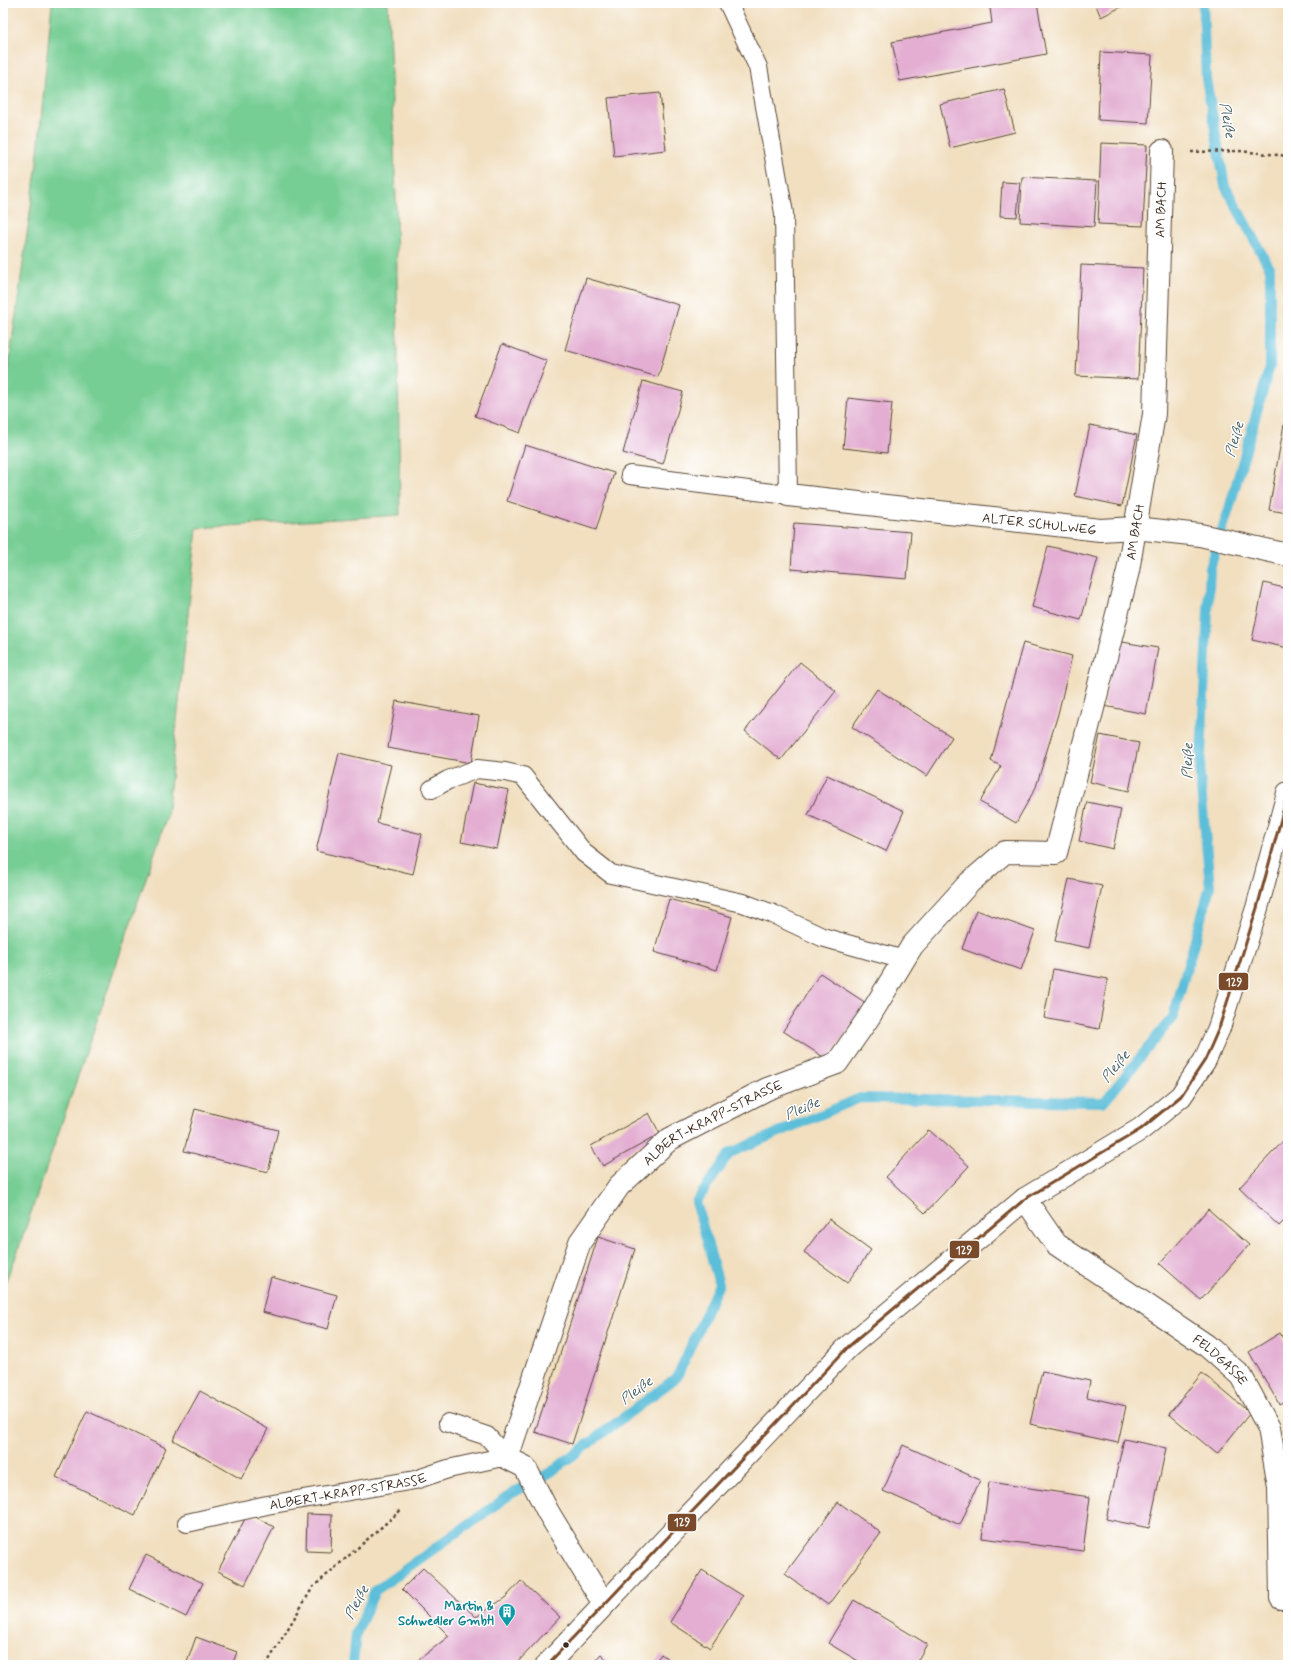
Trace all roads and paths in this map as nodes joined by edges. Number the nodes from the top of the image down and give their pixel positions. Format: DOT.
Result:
graph roads {
  1 [pos="728,3"];
  2 [pos="1162,151"];
  3 [pos="1194,152"];
  4 [pos="1288,156"];
  5 [pos="630,475"];
  6 [pos="788,495"];
  7 [pos="1135,528"];
  8 [pos="1288,555"];
  9 [pos="432,789"];
  10 [pos="1288,793"];
  11 [pos="1005,852"];
  12 [pos="904,960"];
  13 [pos="1025,1199"];
  14 [pos="448,1423"];
  15 [pos="516,1463"];
  16 [pos="407,1505"];
  17 [pos="187,1523"];
  18 [pos="1281,1598"];
  19 [pos="604,1604"];
  20 [pos="266,1665"];
  21 [pos="547,1665"];
  1 -- 6 [label="lane"];
  2 -- 7 [label="street, AM BACH"];
  3 -- 4 [label="path"];
  5 -- 6 [label="lane"];
  6 -- 7 [label="street, ALTER SCHULWEG"];
  7 -- 8 [label="street, ALTER SCHULWEG"];
  7 -- 11 [label="street, AM BACH"];
  9 -- 12 [label="lane"];
  10 -- 13 [label="street"];
  11 -- 12 [label="street, ALBERT-KRAPP-STRASSE"];
  12 -- 15 [label="street, ALBERT-KRAPP-STRASSE"];
  13 -- 18 [label="street, FELDGASSE"];
  13 -- 19 [label="street"];
  14 -- 15 [label="lane"];
  15 -- 17 [label="lane, ALBERT-KRAPP-STRASSE"];
  15 -- 19 [label="street"];
  16 -- 20 [label="path"];
  19 -- 21 [label="street"];
}
